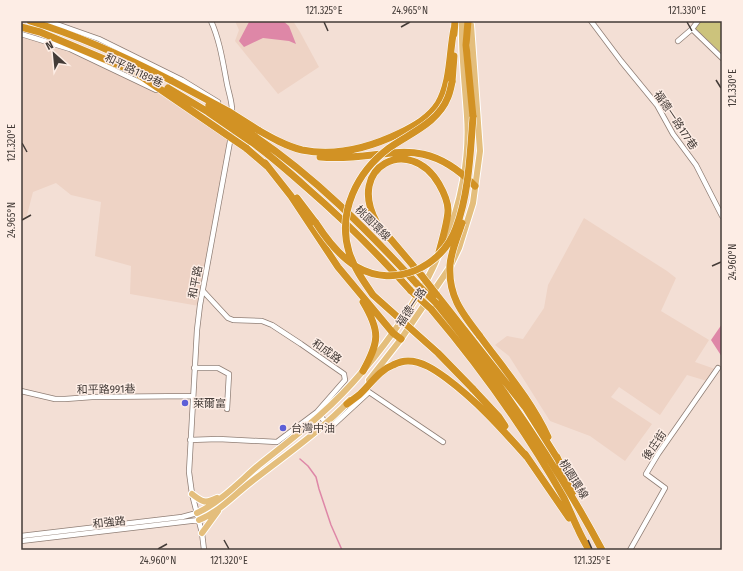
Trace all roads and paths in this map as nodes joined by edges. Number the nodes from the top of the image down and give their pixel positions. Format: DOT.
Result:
graph roads {
  1 [pos="30,21"];
  2 [pos="48,21"];
  3 [pos="211,21"];
  4 [pos="454,21"];
  5 [pos="462,21"];
  6 [pos="469,21"];
  7 [pos="591,21"];
  8 [pos="698,21"];
  9 [pos="21,27"];
  10 [pos="454,29"];
  11 [pos="692,29"];
  12 [pos="21,34"];
  13 [pos="678,41"];
  14 [pos="722,58"];
  15 [pos="135,72"];
  16 [pos="233,111"];
  17 [pos="473,117"];
  18 [pos="231,136"];
  19 [pos="254,136"];
  20 [pos="265,163"];
  21 [pos="465,163"];
  22 [pos="478,168"];
  23 [pos="464,174"];
  24 [pos="475,186"];
  25 [pos="722,216"];
  26 [pos="439,252"];
  27 [pos="351,284"];
  28 [pos="203,291"];
  29 [pos="393,333"];
  30 [pos="401,339"];
  31 [pos="194,368"];
  32 [pos="718,368"];
  33 [pos="363,371"];
  34 [pos="21,391"];
  35 [pos="193,396"];
  36 [pos="347,404"];
  37 [pos="227,409"];
  38 [pos="318,414"];
  39 [pos="326,423"];
  40 [pos="190,440"];
  41 [pos="442,442"];
  42 [pos="526,457"];
  43 [pos="559,461"];
  44 [pos="242,479"];
  45 [pos="192,494"];
  46 [pos="220,509"];
  47 [pos="582,512"];
  48 [pos="197,513"];
  49 [pos="199,520"];
  50 [pos="579,531"];
  51 [pos="202,533"];
  52 [pos="21,536"];
  53 [pos="21,541"];
  54 [pos="204,550"];
  55 [pos="589,550"];
  56 [pos="602,550"];
  57 [pos="630,550"];
  1 -- 19 [label="highway, bridge"];
  2 -- 16 [label="street, 和平路1189巷"];
  3 -- 16 [label="street, 和平路"];
  4 -- 10 [label="highway"];
  5 -- 21 [label="main road, 福德一路"];
  6 -- 17 [label="highway"];
  6 -- 22 [label="main road, 福德一路"];
  7 -- 25 [label="street, 福德一路177巷"];
  8 -- 11 [label="street"];
  9 -- 15 [label="highway, 桃園環線"];
  10 -- 19 [label="highway"];
  10 -- 42 [label="highway, bridge"];
  11 -- 13 [label="street"];
  11 -- 14 [label="street"];
  12 -- 18 [label="street, 和平路1189巷"];
  15 -- 19 [label="highway, 桃園環線, bridge"];
  15 -- 20 [label="highway, bridge"];
  16 -- 18 [label="street, 和平路"];
  17 -- 20 [label="highway, bridge"];
  17 -- 43 [label="highway, bridge"];
  18 -- 28 [label="street, 和平路"];
  19 -- 23 [label="highway"];
  19 -- 47 [label="highway, 桃園環線, bridge"];
  19 -- 50 [label="highway, 桃園環線, bridge"];
  20 -- 27 [label="highway"];
  21 -- 22 [label="main road"];
  21 -- 23 [label="main road, 福德一路"];
  22 -- 24 [label="main road, 福德一路"];
  23 -- 24 [label="highway"];
  23 -- 26 [label="main road, 福德一路"];
  24 -- 30 [label="main road, 福德一路"];
  26 -- 29 [label="main road, 福德一路"];
  26 -- 43 [label="highway, bridge"];
  27 -- 29 [label="highway"];
  27 -- 33 [label="highway"];
  28 -- 31 [label="street, 和平路"];
  28 -- 38 [label="street, 和成路"];
  29 -- 30 [label="highway"];
  29 -- 33 [label="main road, 福德一路"];
  30 -- 36 [label="main road, 福德一路"];
  31 -- 35 [label="street, 和平路"];
  31 -- 37 [label="street"];
  32 -- 57 [label="street, 後庄街"];
  33 -- 38 [label="main road, 福德一路"];
  34 -- 35 [label="street, 和平路991巷"];
  35 -- 40 [label="street, 和平路"];
  36 -- 39 [label="main road, 福德一路"];
  36 -- 42 [label="highway"];
  38 -- 39 [label="street"];
  38 -- 40 [label="street"];
  38 -- 44 [label="main road, 福德一路"];
  39 -- 41 [label="street"];
  39 -- 46 [label="main road, 福德一路"];
  40 -- 45 [label="street, 和平路"];
  42 -- 50 [label="highway"];
  43 -- 47 [label="highway"];
  44 -- 45 [label="main road"];
  44 -- 48 [label="main road, 福德一路"];
  45 -- 48 [label="street, 和平路"];
  46 -- 49 [label="main road, 福德一路"];
  46 -- 51 [label="main road"];
  47 -- 56 [label="highway, 桃園環線"];
  48 -- 49 [label="street, 和平路"];
  48 -- 52 [label="street, 和強路"];
  49 -- 51 [label="street, 和平路"];
  49 -- 53 [label="street, 和強路"];
  50 -- 55 [label="highway, 桃園環線"];
  51 -- 54 [label="street, 和平路"];
}
